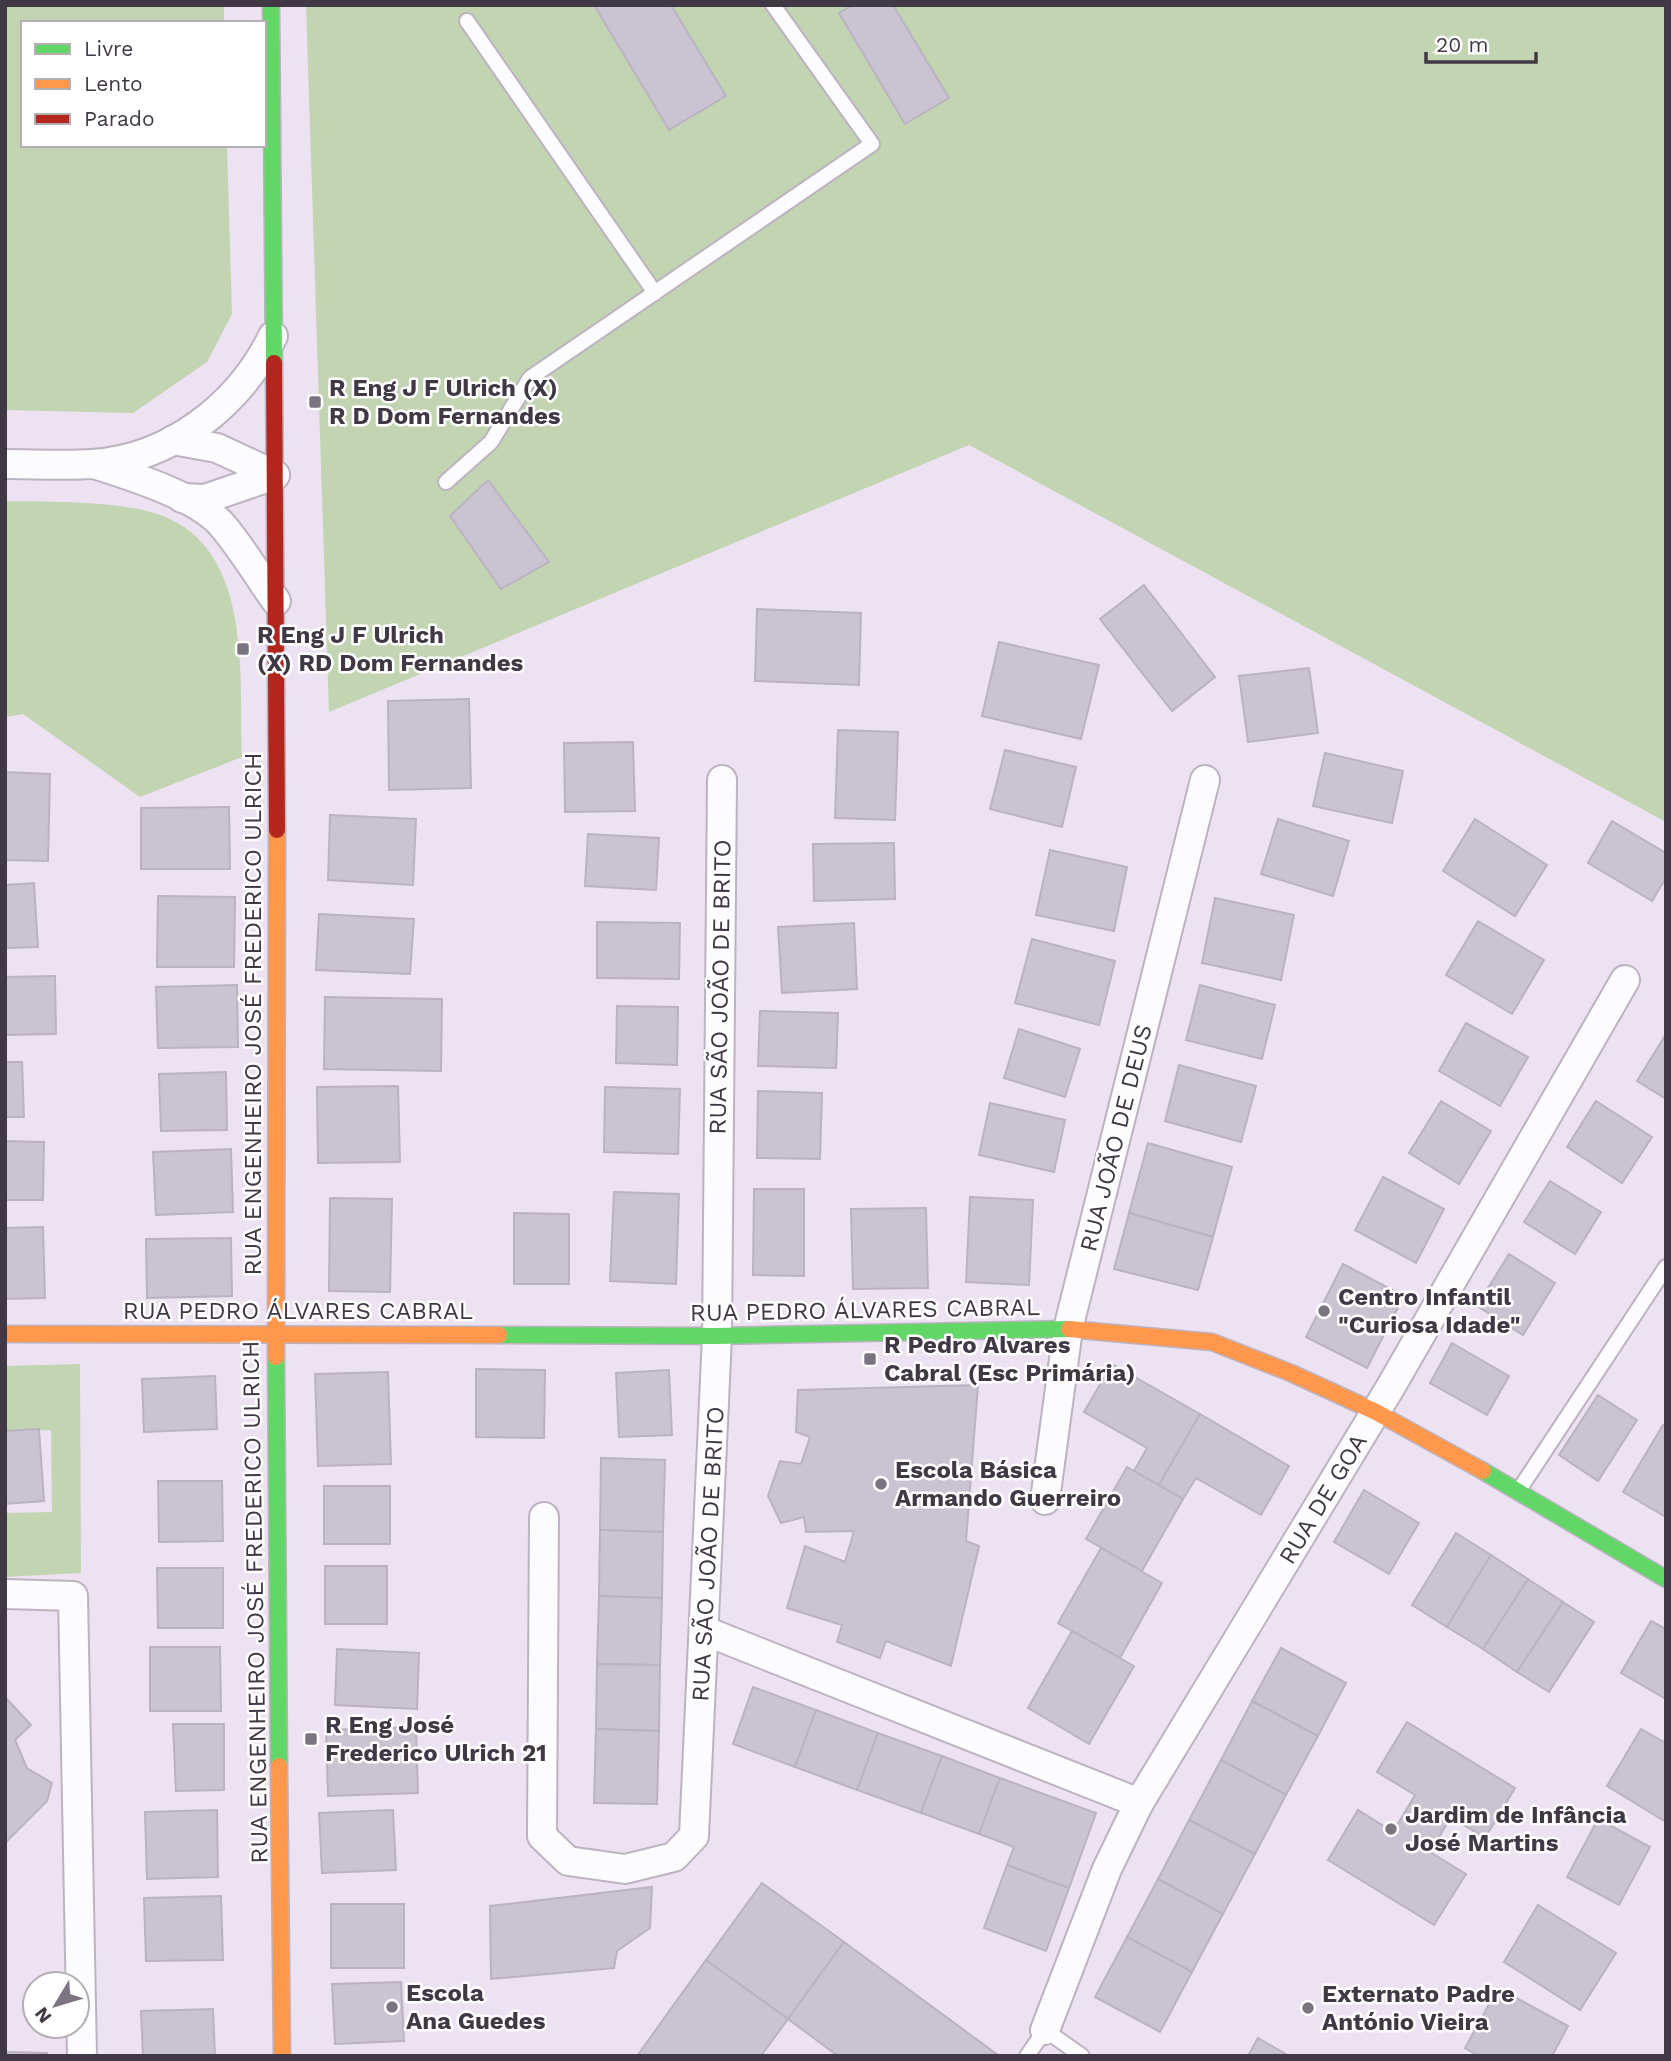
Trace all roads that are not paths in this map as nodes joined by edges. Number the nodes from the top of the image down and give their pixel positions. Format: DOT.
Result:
graph roads {
  1 [pos="271,5"];
  2 [pos="773,5"];
  3 [pos="467,21"];
  4 [pos="655,293"];
  5 [pos="274,333"];
  6 [pos="173,440"];
  7 [pos="5,464"];
  8 [pos="94,464"];
  9 [pos="275,475"];
  10 [pos="446,482"];
  11 [pos="179,498"];
  12 [pos="276,601"];
  13 [pos="722,780"];
  14 [pos="1205,780"];
  15 [pos="1625,979"];
  16 [pos="1666,1267"];
  17 [pos="1068,1329"];
  18 [pos="276,1333"];
  19 [pos="5,1334"];
  20 [pos="717,1336"];
  21 [pos="1376,1412"];
  22 [pos="1518,1492"];
  23 [pos="1045,1500"];
  24 [pos="544,1517"];
  25 [pos="1666,1579"];
  26 [pos="5,1594"];
  27 [pos="705,1631"];
  28 [pos="1139,1803"];
  29 [pos="1045,2030"];
  30 [pos="82,2056"];
  31 [pos="282,2056"];
  32 [pos="1027,2056"];
  33 [pos="1082,2056"];
  1 -- 5 [label="street, RUA ENGENHEIRO JOSÉ FREDERICO ULRICH"];
  2 -- 4 [label="lane"];
  3 -- 4 [label="lane"];
  4 -- 10 [label="lane"];
  5 -- 6 [label="street"];
  5 -- 9 [label="street, RUA ENGENHEIRO JOSÉ FREDERICO ULRICH"];
  6 -- 8 [label="street"];
  6 -- 9 [label="street"];
  7 -- 8 [label="street"];
  8 -- 11 [label="street"];
  9 -- 11 [label="street"];
  9 -- 12 [label="street, RUA ENGENHEIRO JOSÉ FREDERICO ULRICH"];
  11 -- 12 [label="street"];
  12 -- 18 [label="street, RUA ENGENHEIRO JOSÉ FREDERICO ULRICH"];
  13 -- 20 [label="street, RUA SÃO JOÃO DE BRITO"];
  14 -- 17 [label="street, RUA JOÃO DE DEUS"];
  15 -- 21 [label="street, RUA DE GOA"];
  16 -- 22 [label="lane"];
  17 -- 20 [label="street, RUA PEDRO ÁLVARES CABRAL"];
  17 -- 21 [label="street, RUA PEDRO ÁLVARES CABRAL"];
  17 -- 23 [label="street, RUA JOÃO DE DEUS"];
  18 -- 19 [label="street, RUA PEDRO ÁLVARES CABRAL"];
  18 -- 20 [label="street, RUA PEDRO ÁLVARES CABRAL"];
  18 -- 31 [label="street, RUA ENGENHEIRO JOSÉ FREDERICO ULRICH"];
  20 -- 27 [label="street, RUA SÃO JOÃO DE BRITO"];
  21 -- 22 [label="street, RUA PEDRO ÁLVARES CABRAL"];
  21 -- 28 [label="street, RUA DE GOA"];
  22 -- 25 [label="street, RUA PEDRO ÁLVARES CABRAL"];
  24 -- 27 [label="street, RUA SÃO JOÃO DE BRITO"];
  26 -- 30 [label="street"];
  27 -- 28 [label="street"];
  28 -- 29 [label="street, RUA DE GOA"];
  29 -- 32 [label="lane"];
  29 -- 33 [label="lane"];
}
